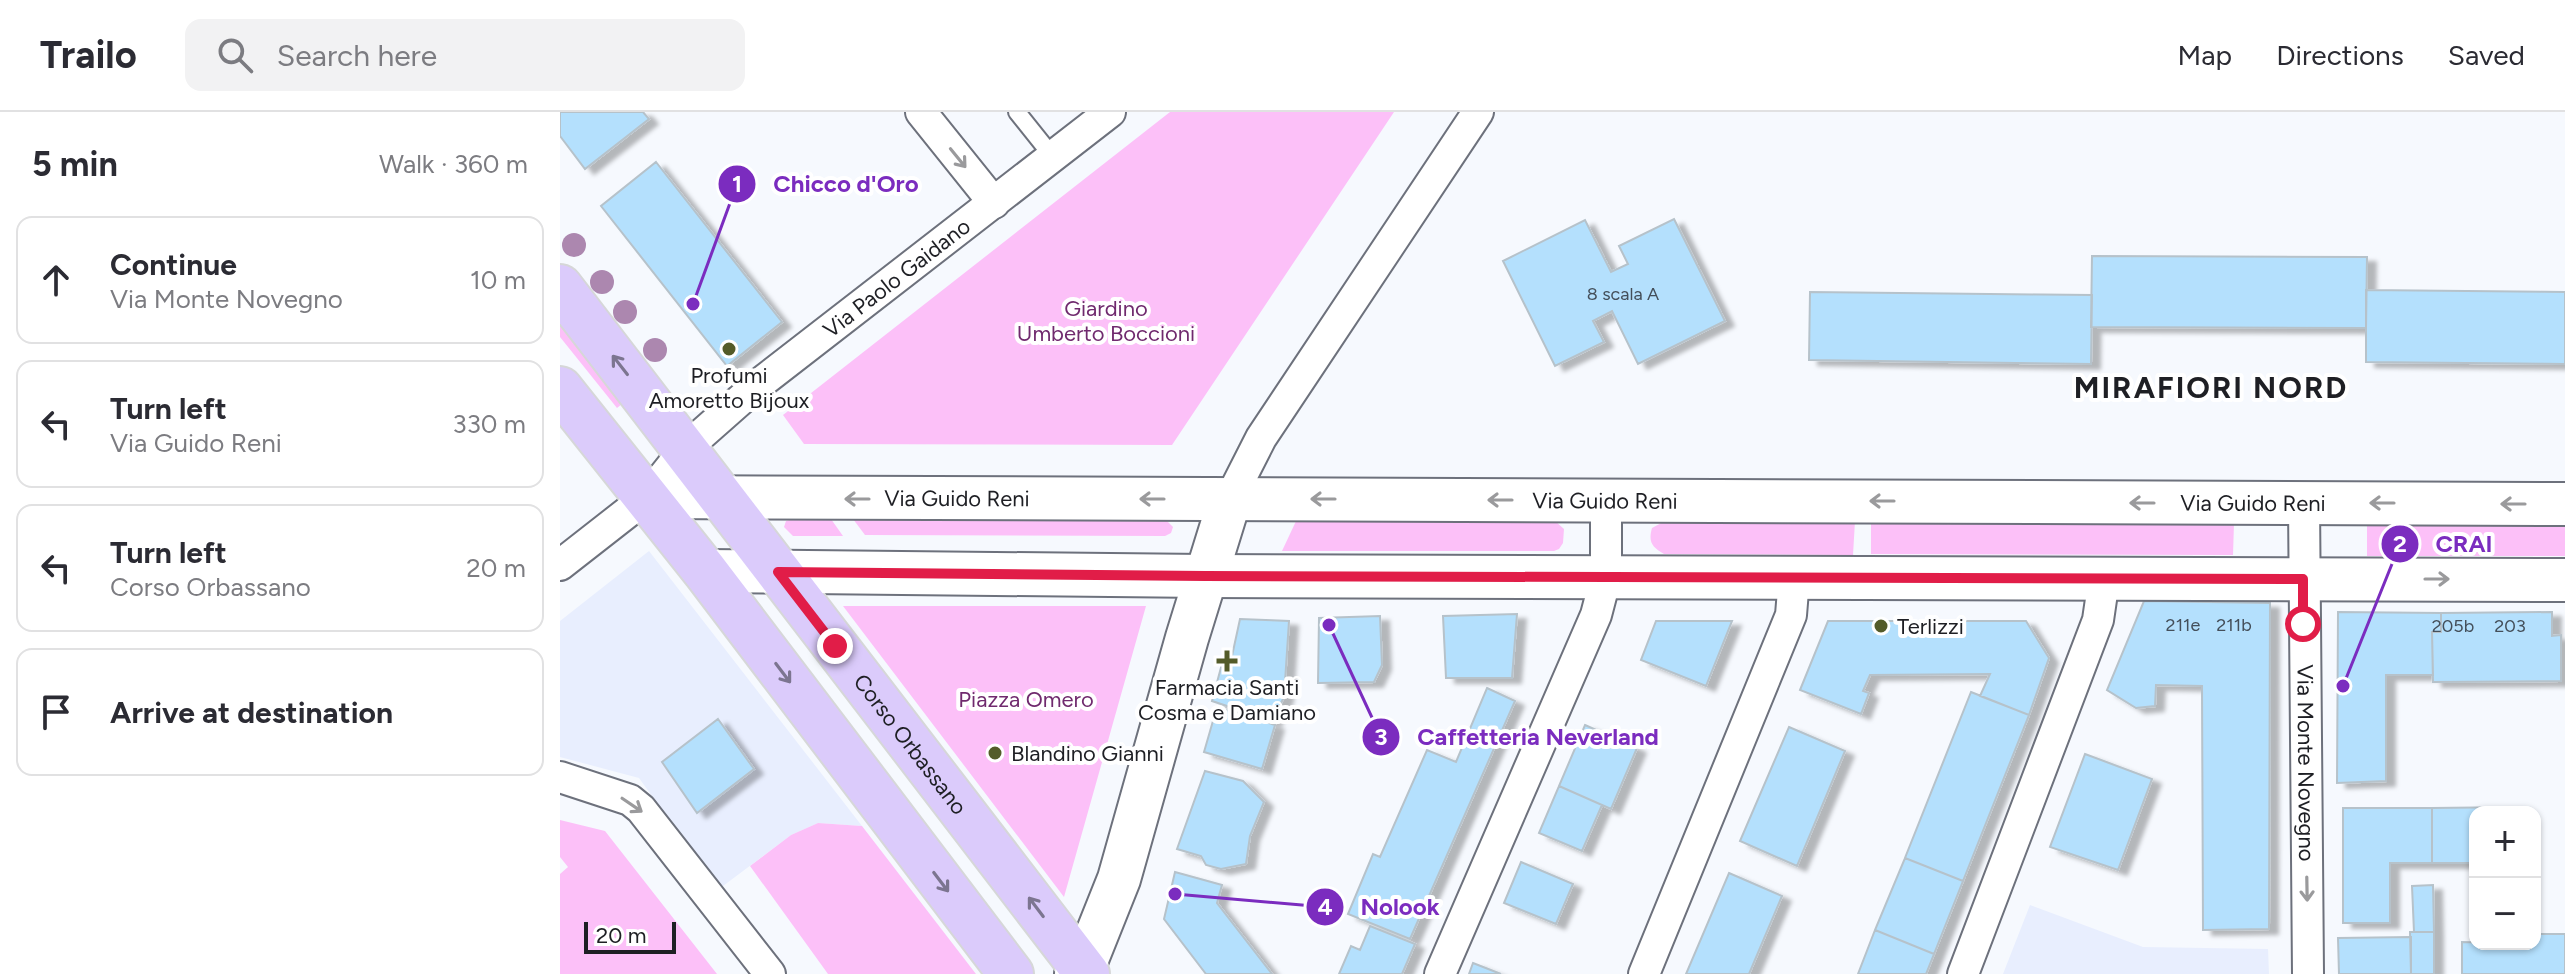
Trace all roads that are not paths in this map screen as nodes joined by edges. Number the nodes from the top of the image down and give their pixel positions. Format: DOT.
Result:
graph roads {
  1 [pos="921,112"];
  2 [pos="1017,112"];
  3 [pos="1110,112"];
  4 [pos="1478,112"];
  5 [pos="1053,157"];
  6 [pos="994,203"];
  7 [pos="560,287"];
  8 [pos="560,389"];
  9 [pos="686,448"];
  10 [pos="647,497"];
  11 [pos="724,499"];
  12 [pos="1230,499"];
  13 [pos="1606,500"];
  14 [pos="2304,503"];
  15 [pos="2565,504"];
  16 [pos="560,565"];
  17 [pos="705,571"];
  18 [pos="778,572"];
  19 [pos="1205,576"];
  20 [pos="1606,577"];
  21 [pos="1794,578"];
  22 [pos="2104,579"];
  23 [pos="2303,579"];
  24 [pos="2565,580"];
  25 [pos="560,777"];
  26 [pos="1082,972"];
  27 [pos="770,974"];
  28 [pos="1011,974"];
  29 [pos="1440,974"];
  30 [pos="1644,974"];
  31 [pos="1963,974"];
  32 [pos="2308,974"];
  1 -- 6 [label="street, one-way"];
  2 -- 5 [label="lane"];
  3 -- 5 [label="street, Via Paolo Gaidano"];
  4 -- 12 [label="street"];
  5 -- 6 [label="street, Via Paolo Gaidano"];
  6 -- 9 [label="street, Via Paolo Gaidano"];
  9 -- 7 [label="main road, Corso Orbassano, one-way"];
  8 -- 10 [label="main road"];
  9 -- 10 [label="street, Via Paolo Gaidano"];
  9 -- 11 [label="main road, Corso Orbassano"];
  10 -- 11 [label="main road, Via Guido Reni"];
  10 -- 16 [label="street, Via Paolo Gaidano"];
  10 -- 17 [label="main road"];
  12 -- 11 [label="main road, Via Guido Reni, one-way"];
  11 -- 18 [label="main road, Corso Orbassano"];
  13 -- 12 [label="main road, Via Guido Reni, one-way"];
  12 -- 19 [label="main road"];
  14 -- 13 [label="main road, Via Guido Reni, one-way"];
  13 -- 20 [label="street"];
  15 -- 14 [label="main road, Via Guido Reni, one-way"];
  14 -- 23 [label="street, Via Monte Novegno"];
  17 -- 18 [label="main road"];
  17 -- 28 [label="main road, one-way"];
  18 -- 19 [label="main road"];
  26 -- 18 [label="main road, Corso Orbassano, one-way"];
  19 -- 20 [label="main road"];
  19 -- 26 [label="main road"];
  20 -- 21 [label="main road"];
  20 -- 29 [label="street"];
  21 -- 22 [label="main road"];
  21 -- 30 [label="street"];
  22 -- 23 [label="main road"];
  22 -- 31 [label="street"];
  23 -- 24 [label="main road, one-way"];
  23 -- 32 [label="street, Via Monte Novegno, one-way"];
  25 -- 27 [label="street, one-way"];
}
